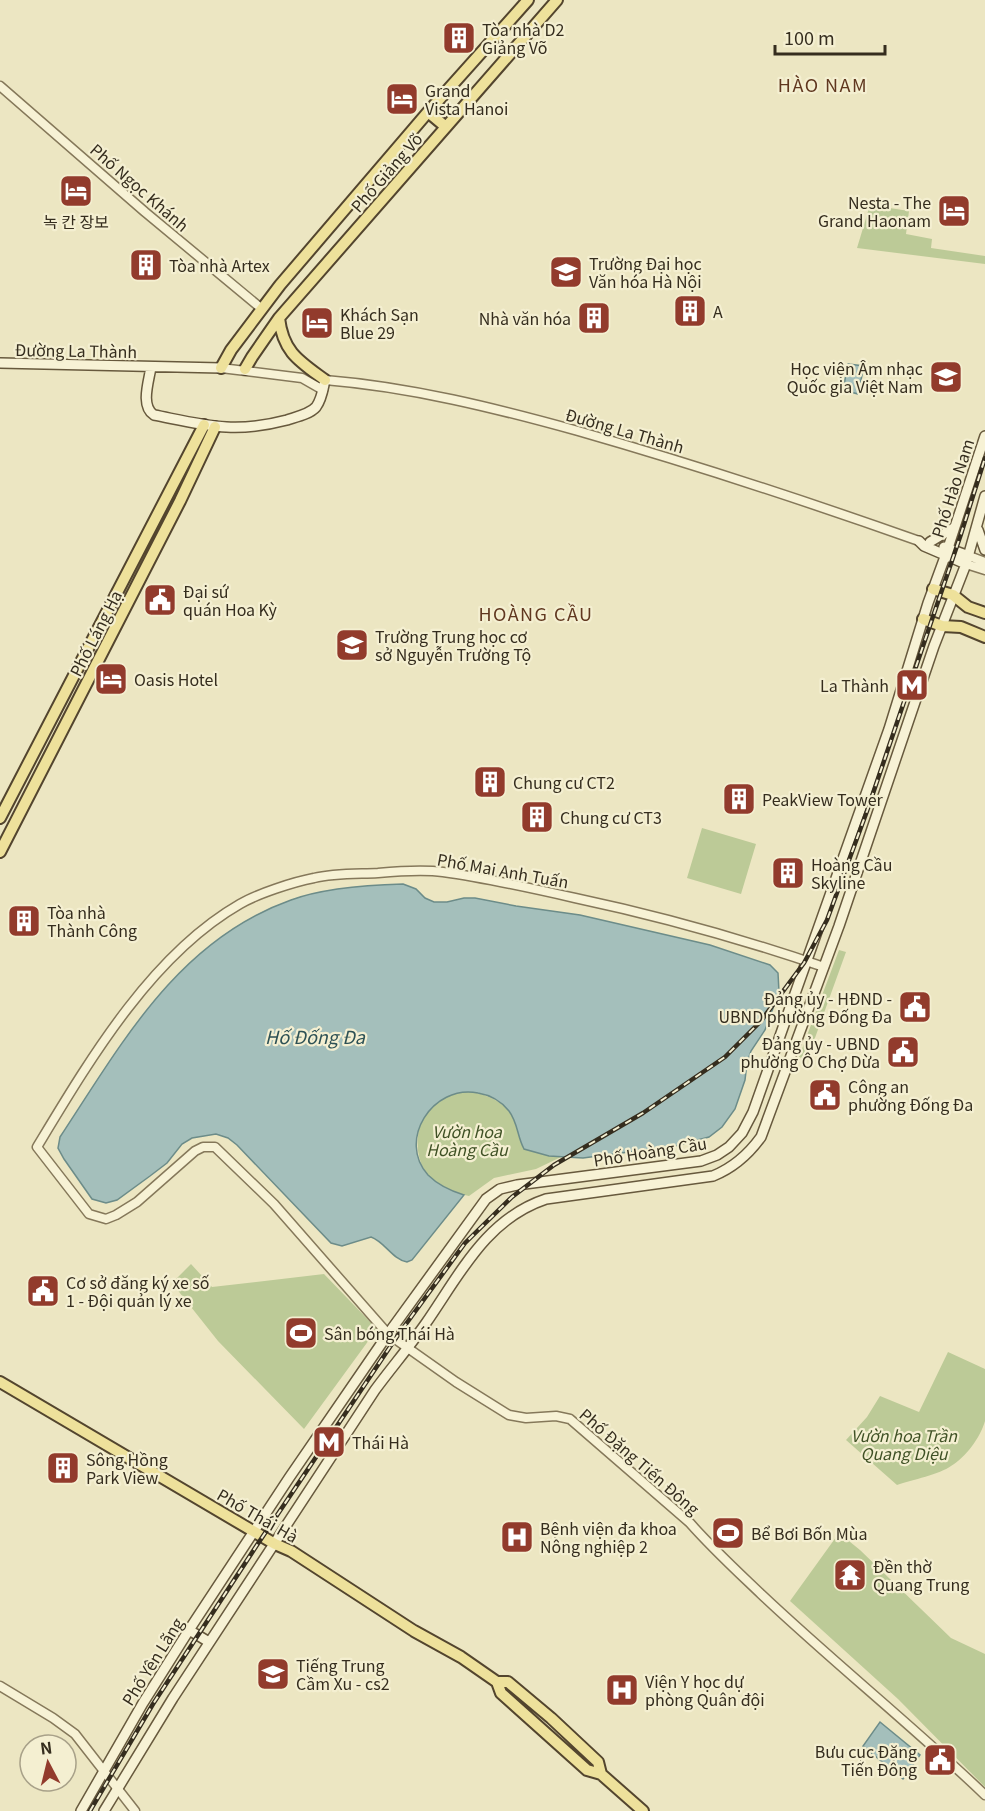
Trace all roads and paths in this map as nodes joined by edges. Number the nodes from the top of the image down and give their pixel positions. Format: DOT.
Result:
graph roads {
  1 [pos="528,0"];
  2 [pos="557,0"];
  3 [pos="0,86"];
  4 [pos="428,112"];
  5 [pos="446,127"];
  6 [pos="262,309"];
  7 [pos="279,318"];
  8 [pos="0,363"];
  9 [pos="151,367"];
  10 [pos="221,368"];
  11 [pos="245,369"];
  12 [pos="324,385"];
  13 [pos="209,426"];
  14 [pos="985,436"];
  15 [pos="168,495"];
  16 [pos="985,496"];
  17 [pos="180,501"];
  18 [pos="955,527"];
  19 [pos="977,527"];
  20 [pos="919,541"];
  21 [pos="930,543"];
  22 [pos="985,550"];
  23 [pos="947,551"];
  24 [pos="968,560"];
  25 [pos="985,562"];
  26 [pos="985,570"];
  27 [pos="933,589"];
  28 [pos="953,595"];
  29 [pos="985,613"];
  30 [pos="923,619"];
  31 [pos="942,626"];
  32 [pos="98,629"];
  33 [pos="111,636"];
  34 [pos="985,637"];
  35 [pos="860,812"];
  36 [pos="877,817"];
  37 [pos="0,818"];
  38 [pos="0,852"];
  39 [pos="807,962"];
  40 [pos="824,967"];
  41 [pos="725,1151"];
  42 [pos="734,1166"];
  43 [pos="388,1334"];
  44 [pos="408,1348"];
  45 [pos="0,1382"];
  46 [pos="255,1531"];
  47 [pos="275,1544"];
  48 [pos="189,1630"];
  49 [pos="209,1642"];
  50 [pos="0,1686"];
  51 [pos="104,1773"];
  52 [pos="117,1789"];
  53 [pos="985,1795"];
  54 [pos="81,1811"];
  55 [pos="104,1811"];
  56 [pos="135,1811"];
  57 [pos="643,1811"];
  1 -- 4 [label="main road, Phố Giảng Võ"];
  2 -- 5 [label="main road, Phố Giảng Võ"];
  3 -- 6 [label="street, Phố Ngọc Khánh"];
  4 -- 5 [label="main road"];
  4 -- 6 [label="main road, Phố Giảng Võ"];
  5 -- 7 [label="main road, Phố Giảng Võ"];
  6 -- 10 [label="main road, Phố Giảng Võ"];
  7 -- 11 [label="main road, Phố Giảng Võ"];
  7 -- 12 [label="main road"];
  8 -- 9 [label="main road, Đường La Thành"];
  9 -- 10 [label="main road, Đường La Thành"];
  9 -- 13 [label="main road, Đường La Thành"];
  10 -- 11 [label="street, Đường La Thành"];
  11 -- 12 [label="street, Đường La Thành"];
  12 -- 13 [label="main road, Đường La Thành"];
  12 -- 20 [label="street, Đường La Thành"];
  13 -- 15 [label="main road, Phố Láng Hạ"];
  13 -- 17 [label="main road, Phố Láng Hạ"];
  14 -- 18 [label="main road, Phố Hào Nam"];
  15 -- 17 [label="main road"];
  15 -- 32 [label="main road, Phố Láng Hạ"];
  16 -- 19 [label="main road, Phố Hào Nam"];
  17 -- 33 [label="main road, Phố Láng Hạ"];
  18 -- 21 [label="main road"];
  18 -- 23 [label="main road, Phố Hào Nam"];
  19 -- 22 [label="main road"];
  19 -- 24 [label="main road, Phố Hào Nam"];
  20 -- 21 [label="main road, Đường La Thành"];
  20 -- 23 [label="main road, Đường La Thành"];
  21 -- 23 [label="main road, Đường La Thành"];
  23 -- 24 [label="main road, Đường La Thành"];
  23 -- 27 [label="main road, Phố Hoàng Cầu"];
  24 -- 25 [label="street, Đường La Thành"];
  24 -- 26 [label="street, Đường La Thành"];
  24 -- 28 [label="main road, Phố Hoàng Cầu"];
  27 -- 28 [label="main road"];
  27 -- 30 [label="main road, Phố Hoàng Cầu"];
  28 -- 29 [label="main road"];
  28 -- 31 [label="main road, Phố Hoàng Cầu"];
  30 -- 31 [label="main road"];
  30 -- 35 [label="main road, Phố Hoàng Cầu"];
  31 -- 34 [label="main road"];
  31 -- 36 [label="main road, Phố Hoàng Cầu"];
  32 -- 33 [label="main road"];
  32 -- 37 [label="main road, Phố Láng Hạ"];
  33 -- 38 [label="main road, Phố Láng Hạ"];
  35 -- 36 [label="main road"];
  35 -- 39 [label="main road, Phố Hoàng Cầu"];
  36 -- 40 [label="main road, Phố Hoàng Cầu"];
  39 -- 40 [label="street, Phố Mai Anh Tuấn"];
  39 -- 41 [label="main road, Phố Hoàng Cầu"];
  39 -- 43 [label="street, Phố Mai Anh Tuấn"];
  40 -- 42 [label="main road, Phố Hoàng Cầu"];
  41 -- 42 [label="main road"];
  41 -- 43 [label="main road, Phố Hoàng Cầu"];
  42 -- 44 [label="main road, Phố Hoàng Cầu"];
  43 -- 44 [label="street, Phố Đặng Tiến Đông"];
  43 -- 46 [label="main road, Phố Hoàng Cầu"];
  44 -- 47 [label="main road, Phố Hoàng Cầu"];
  44 -- 53 [label="street, Phố Đặng Tiến Đông"];
  45 -- 46 [label="main road, Phố Thái Hà"];
  46 -- 47 [label="main road, Phố Thái Hà"];
  46 -- 48 [label="main road, Phố Yên Lãng"];
  47 -- 49 [label="main road"];
  47 -- 57 [label="main road, Phố Thái Hà"];
  48 -- 49 [label="main road"];
  48 -- 51 [label="main road, Phố Yên Lãng"];
  49 -- 52 [label="main road"];
  50 -- 51 [label="street"];
  51 -- 52 [label="street"];
  51 -- 54 [label="main road, Phố Yên Lãng"];
  52 -- 55 [label="main road"];
  52 -- 56 [label="street"];
}
